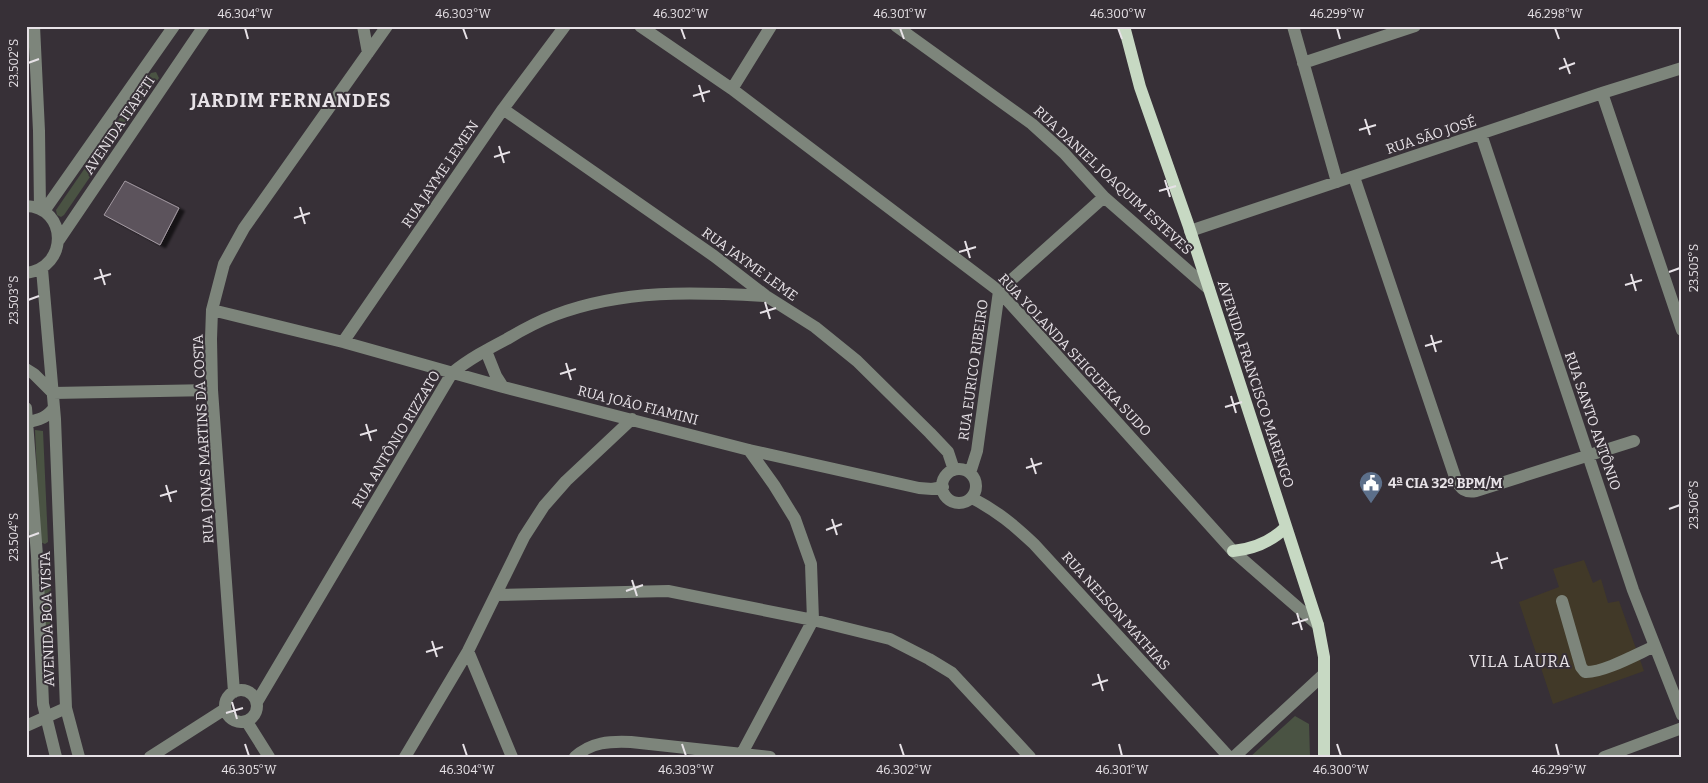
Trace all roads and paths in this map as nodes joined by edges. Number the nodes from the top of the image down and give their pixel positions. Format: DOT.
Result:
graph roads {
  1 [pos="34,26"];
  2 [pos="174,26"];
  3 [pos="364,26"];
  4 [pos="387,26"];
  5 [pos="565,26"];
  6 [pos="640,26"];
  7 [pos="771,26"];
  8 [pos="896,26"];
  9 [pos="1124,26"];
  10 [pos="1293,26"];
  11 [pos="1416,26"];
  12 [pos="203,27"];
  13 [pos="368,53"];
  14 [pos="1303,63"];
  15 [pos="1682,68"];
  16 [pos="732,89"];
  17 [pos="1602,93"];
  18 [pos="503,109"];
  19 [pos="1481,134"];
  20 [pos="1354,176"];
  21 [pos="1337,182"];
  22 [pos="1104,196"];
  23 [pos="26,206"];
  24 [pos="42,210"];
  25 [pos="1190,231"];
  26 [pos="59,240"];
  27 [pos="42,269"];
  28 [pos="26,273"];
  29 [pos="1210,289"];
  30 [pos="999,291"];
  31 [pos="766,296"];
  32 [pos="212,310"];
  33 [pos="1682,330"];
  34 [pos="343,342"];
  35 [pos="486,351"];
  36 [pos="26,369"];
  37 [pos="452,373"];
  38 [pos="503,387"];
  39 [pos="212,390"];
  40 [pos="53,393"];
  41 [pos="26,408"];
  42 [pos="54,408"];
  43 [pos="632,419"];
  44 [pos="27,422"];
  45 [pos="1634,440"];
  46 [pos="749,450"];
  47 [pos="1588,455"];
  48 [pos="954,470"];
  49 [pos="970,473"];
  50 [pos="943,487"];
  51 [pos="972,498"];
  52 [pos="1286,527"];
  53 [pos="1233,551"];
  54 [pos="59,555"];
  55 [pos="37,556"];
  56 [pos="496,595"];
  57 [pos="1562,601"];
  58 [pos="813,620"];
  59 [pos="1318,625"];
  60 [pos="1655,646"];
  61 [pos="468,651"];
  62 [pos="1323,675"];
  63 [pos="234,692"];
  64 [pos="257,702"];
  65 [pos="66,708"];
  66 [pos="225,709"];
  67 [pos="1682,715"];
  68 [pos="46,718"];
  69 [pos="247,722"];
  70 [pos="26,726"];
  71 [pos="1682,728"];
  72 [pos="741,755"];
  73 [pos="56,757"];
  74 [pos="80,757"];
  75 [pos="150,757"];
  76 [pos="269,757"];
  77 [pos="405,757"];
  78 [pos="512,757"];
  79 [pos="576,757"];
  80 [pos="770,757"];
  81 [pos="1030,757"];
  82 [pos="1228,757"];
  83 [pos="1234,757"];
  84 [pos="1324,757"];
  85 [pos="1604,757"];
  1 -- 24 [label="street"];
  2 -- 24 [label="street, AVENIDA ITAPETI"];
  3 -- 13 [label="street"];
  4 -- 13 [label="street, RUA JONAS MARTINS DA COSTA"];
  5 -- 18 [label="street, RUA JAYME LEMEN"];
  6 -- 16 [label="street, RUA YOLANDA SHIGUEKA SUDO"];
  7 -- 16 [label="street"];
  8 -- 22 [label="street, RUA DANIEL JOAQUIM ESTEVES"];
  9 -- 25 [label="main road, AVENIDA FRANCISCO MARENGO"];
  10 -- 14 [label="street"];
  11 -- 14 [label="street"];
  12 -- 26 [label="street, AVENIDA ITAPETI"];
  13 -- 32 [label="street, RUA JONAS MARTINS DA COSTA"];
  14 -- 21 [label="street"];
  15 -- 17 [label="street, RUA SÃO JOSÉ"];
  16 -- 30 [label="street, RUA YOLANDA SHIGUEKA SUDO"];
  17 -- 19 [label="street, RUA SÃO JOSÉ"];
  17 -- 33 [label="street"];
  18 -- 31 [label="street, RUA JAYME LEME"];
  18 -- 34 [label="street, RUA JAYME LEMEN"];
  19 -- 20 [label="street, RUA SÃO JOSÉ"];
  19 -- 47 [label="street, RUA SANTO ANTÔNIO"];
  20 -- 21 [label="street, RUA SÃO JOSÉ"];
  20 -- 47 [label="street"];
  21 -- 25 [label="street, RUA SÃO JOSÉ"];
  22 -- 29 [label="street, RUA DANIEL JOAQUIM ESTEVES"];
  22 -- 30 [label="street, RUA EURICO RIBEIRO"];
  23 -- 24 [label="street"];
  24 -- 26 [label="street"];
  25 -- 29 [label="main road, AVENIDA FRANCISCO MARENGO"];
  26 -- 27 [label="street, AVENIDA ITAPETI"];
  27 -- 28 [label="street"];
  27 -- 40 [label="street, AVENIDA BOA VISTA"];
  29 -- 52 [label="main road, AVENIDA FRANCISCO MARENGO"];
  30 -- 49 [label="street, RUA EURICO RIBEIRO"];
  30 -- 53 [label="street, RUA YOLANDA SHIGUEKA SUDO"];
  31 -- 35 [label="street, RUA ANTÔNIO RIZZATO"];
  31 -- 48 [label="street, RUA JAYME LEME"];
  32 -- 34 [label="street, RUA JOÃO FIAMINI"];
  32 -- 39 [label="street, RUA JONAS MARTINS DA COSTA"];
  34 -- 37 [label="street, RUA JOÃO FIAMINI"];
  35 -- 37 [label="street, RUA ANTÔNIO RIZZATO"];
  35 -- 38 [label="street"];
  36 -- 40 [label="street"];
  37 -- 38 [label="street, RUA JOÃO FIAMINI"];
  37 -- 64 [label="street, RUA ANTÔNIO RIZZATO"];
  38 -- 43 [label="street, RUA JOÃO FIAMINI"];
  39 -- 40 [label="street"];
  39 -- 63 [label="street, RUA JONAS MARTINS DA COSTA"];
  40 -- 42 [label="street, AVENIDA BOA VISTA"];
  41 -- 44 [label="street, AVENIDA BOA VISTA"];
  42 -- 44 [label="street"];
  42 -- 54 [label="street, AVENIDA BOA VISTA"];
  43 -- 46 [label="street, RUA JOÃO FIAMINI"];
  43 -- 56 [label="street"];
  44 -- 55 [label="street, AVENIDA BOA VISTA"];
  45 -- 47 [label="street"];
  46 -- 50 [label="street, RUA JOÃO FIAMINI"];
  46 -- 58 [label="street"];
  47 -- 60 [label="street, RUA SANTO ANTÔNIO"];
  48 -- 49 [label="street"];
  48 -- 50 [label="street"];
  49 -- 51 [label="street"];
  50 -- 51 [label="street"];
  51 -- 82 [label="street, RUA NELSON MATHIAS"];
  52 -- 53 [label="main road"];
  52 -- 59 [label="main road, AVENIDA FRANCISCO MARENGO"];
  53 -- 59 [label="street, RUA YOLANDA SHIGUEKA SUDO"];
  54 -- 55 [label="street"];
  54 -- 65 [label="street, AVENIDA BOA VISTA"];
  55 -- 68 [label="street, AVENIDA BOA VISTA"];
  56 -- 58 [label="street"];
  56 -- 61 [label="street"];
  57 -- 60 [label="street"];
  58 -- 72 [label="street"];
  58 -- 81 [label="street"];
  59 -- 62 [label="main road, AVENIDA FRANCISCO MARENGO"];
  60 -- 67 [label="street, RUA SANTO ANTÔNIO"];
  61 -- 77 [label="street"];
  61 -- 78 [label="street"];
  62 -- 83 [label="street"];
  62 -- 84 [label="main road, AVENIDA FRANCISCO MARENGO"];
  63 -- 64 [label="street"];
  63 -- 66 [label="street"];
  64 -- 69 [label="street"];
  65 -- 68 [label="street"];
  65 -- 74 [label="street, AVENIDA BOA VISTA"];
  66 -- 69 [label="street"];
  66 -- 75 [label="street"];
  68 -- 70 [label="street"];
  68 -- 73 [label="street, AVENIDA BOA VISTA"];
  69 -- 76 [label="street"];
  71 -- 85 [label="street"];
  72 -- 79 [label="street"];
  72 -- 80 [label="street"];
}
